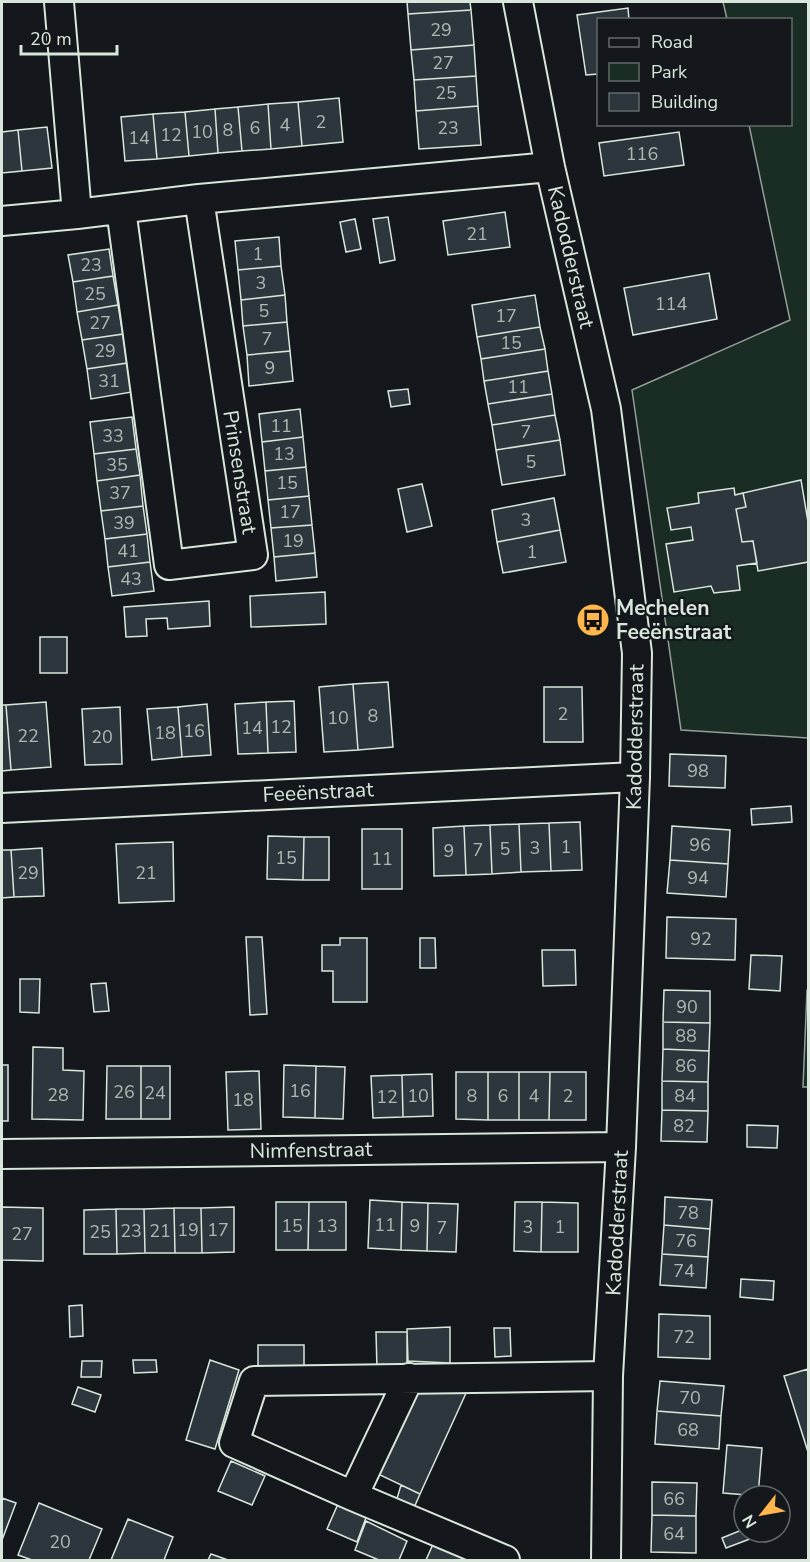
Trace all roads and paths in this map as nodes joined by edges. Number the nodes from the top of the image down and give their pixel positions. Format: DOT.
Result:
graph roads {
  1 [pos="59,2"];
  2 [pos="518,2"];
  3 [pos="550,167"];
  4 [pos="199,199"];
  5 [pos="121,209"];
  6 [pos="78,214"];
  7 [pos="2,221"];
  8 [pos="635,777"];
  9 [pos="2,808"];
  10 [pos="621,1147"];
  11 [pos="2,1154"];
  12 [pos="608,1376"];
  13 [pos="409,1378"];
  14 [pos="353,1496"];
  15 [pos="505,1560"];
  16 [pos="606,1560"];
  1 -- 6 [label="street"];
  2 -- 3 [label="street, Kadodderstraat"];
  3 -- 4 [label="street"];
  3 -- 8 [label="street, Kadodderstraat"];
  4 -- 5 [label="street"];
  4 -- 5 [label="street, Prinsenstraat"];
  5 -- 6 [label="street"];
  6 -- 7 [label="street"];
  8 -- 9 [label="street, Feeënstraat"];
  8 -- 10 [label="street, Kadodderstraat"];
  10 -- 11 [label="street, Nimfenstraat"];
  10 -- 12 [label="street, Kadodderstraat"];
  12 -- 13 [label="street"];
  12 -- 16 [label="street, Kadodderstraat"];
  13 -- 14 [label="street"];
  13 -- 14 [label="street"];
  14 -- 15 [label="street"];
}
